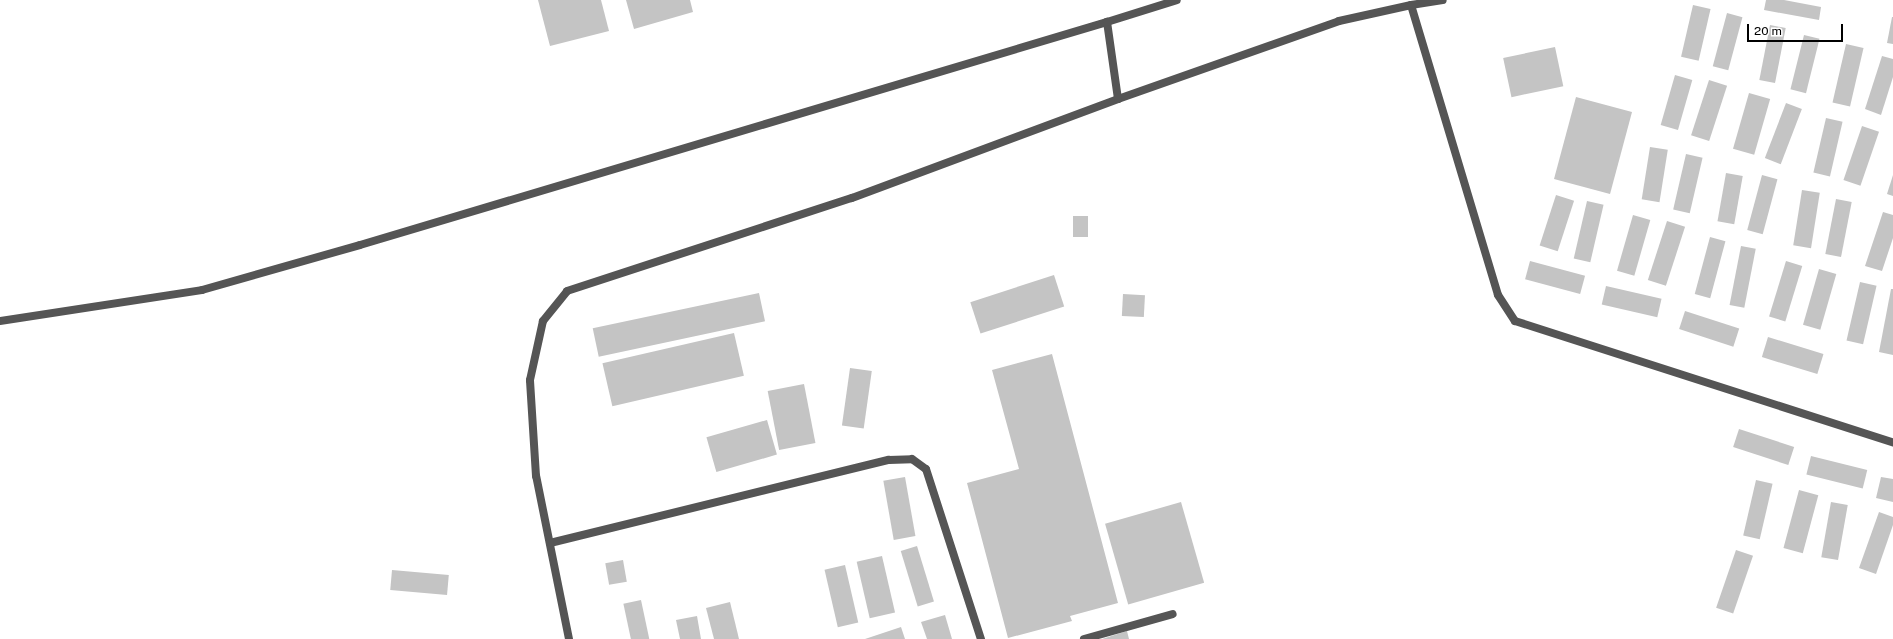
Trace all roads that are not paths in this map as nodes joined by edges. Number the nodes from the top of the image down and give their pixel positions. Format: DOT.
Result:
graph roads {
  1 [pos="1177,0"];
  2 [pos="1443,0"];
  3 [pos="1411,5"];
  4 [pos="1107,22"];
  5 [pos="1118,99"];
  6 [pos="0,321"];
  7 [pos="1893,442"];
  8 [pos="550,543"];
  9 [pos="1173,614"];
  10 [pos="569,639"];
  11 [pos="981,639"];
  12 [pos="1084,639"];
  1 -- 4 [label="lane"];
  2 -- 3 [label="lane"];
  3 -- 5 [label="lane"];
  3 -- 7 [label="lane"];
  4 -- 5 [label="lane"];
  4 -- 6 [label="lane"];
  5 -- 8 [label="lane"];
  8 -- 10 [label="lane"];
  8 -- 11 [label="lane"];
  9 -- 12 [label="lane"];
}
